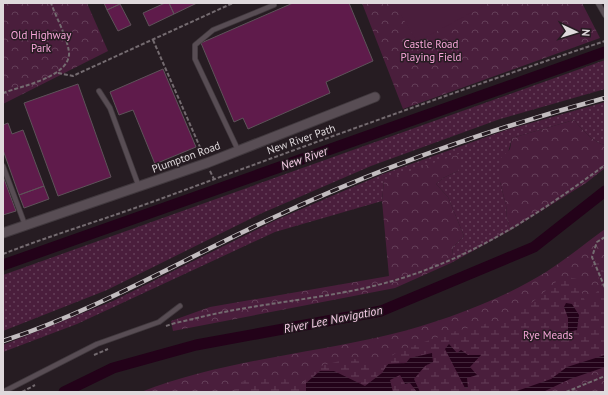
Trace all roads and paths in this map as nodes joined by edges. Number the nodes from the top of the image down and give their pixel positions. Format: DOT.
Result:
graph roads {
  1 [pos="51,3"];
  2 [pos="233,3"];
  3 [pos="598,3"];
  4 [pos="274,5"];
  5 [pos="605,15"];
  6 [pos="153,40"];
  7 [pos="605,41"];
  8 [pos="58,73"];
  9 [pos="99,91"];
  10 [pos="3,93"];
  11 [pos="375,97"];
  12 [pos="238,150"];
  13 [pos="207,163"];
  14 [pos="605,165"];
  15 [pos="3,166"];
  16 [pos="139,187"];
  17 [pos="25,225"];
  18 [pos="3,233"];
  19 [pos="605,237"];
  20 [pos="3,254"];
  21 [pos="605,288"];
  22 [pos="180,306"];
  23 [pos="162,328"];
  24 [pos="109,349"];
  25 [pos="88,357"];
  26 [pos="605,376"];
  27 [pos="42,381"];
  28 [pos="3,392"];
  29 [pos="22,392"];
  30 [pos="566,392"];
  1 -- 8 [label="path"];
  2 -- 6 [label="path"];
  3 -- 5 [label="lane"];
  4 -- 12 [label="lane"];
  6 -- 8 [label="path"];
  6 -- 13 [label="path"];
  7 -- 20 [label="path, New River Path"];
  8 -- 10 [label="path"];
  9 -- 16 [label="lane"];
  11 -- 12 [label="street, Plumpton Road"];
  12 -- 13 [label="street, Plumpton Road"];
  13 -- 16 [label="street, Plumpton Road"];
  14 -- 23 [label="path"];
  15 -- 17 [label="lane"];
  16 -- 17 [label="street, Plumpton Road"];
  17 -- 18 [label="street, Plumpton Road"];
  19 -- 21 [label="path"];
  22 -- 28 [label="lane"];
  24 -- 25 [label="path"];
  26 -- 30 [label="path"];
  27 -- 29 [label="path"];
}
